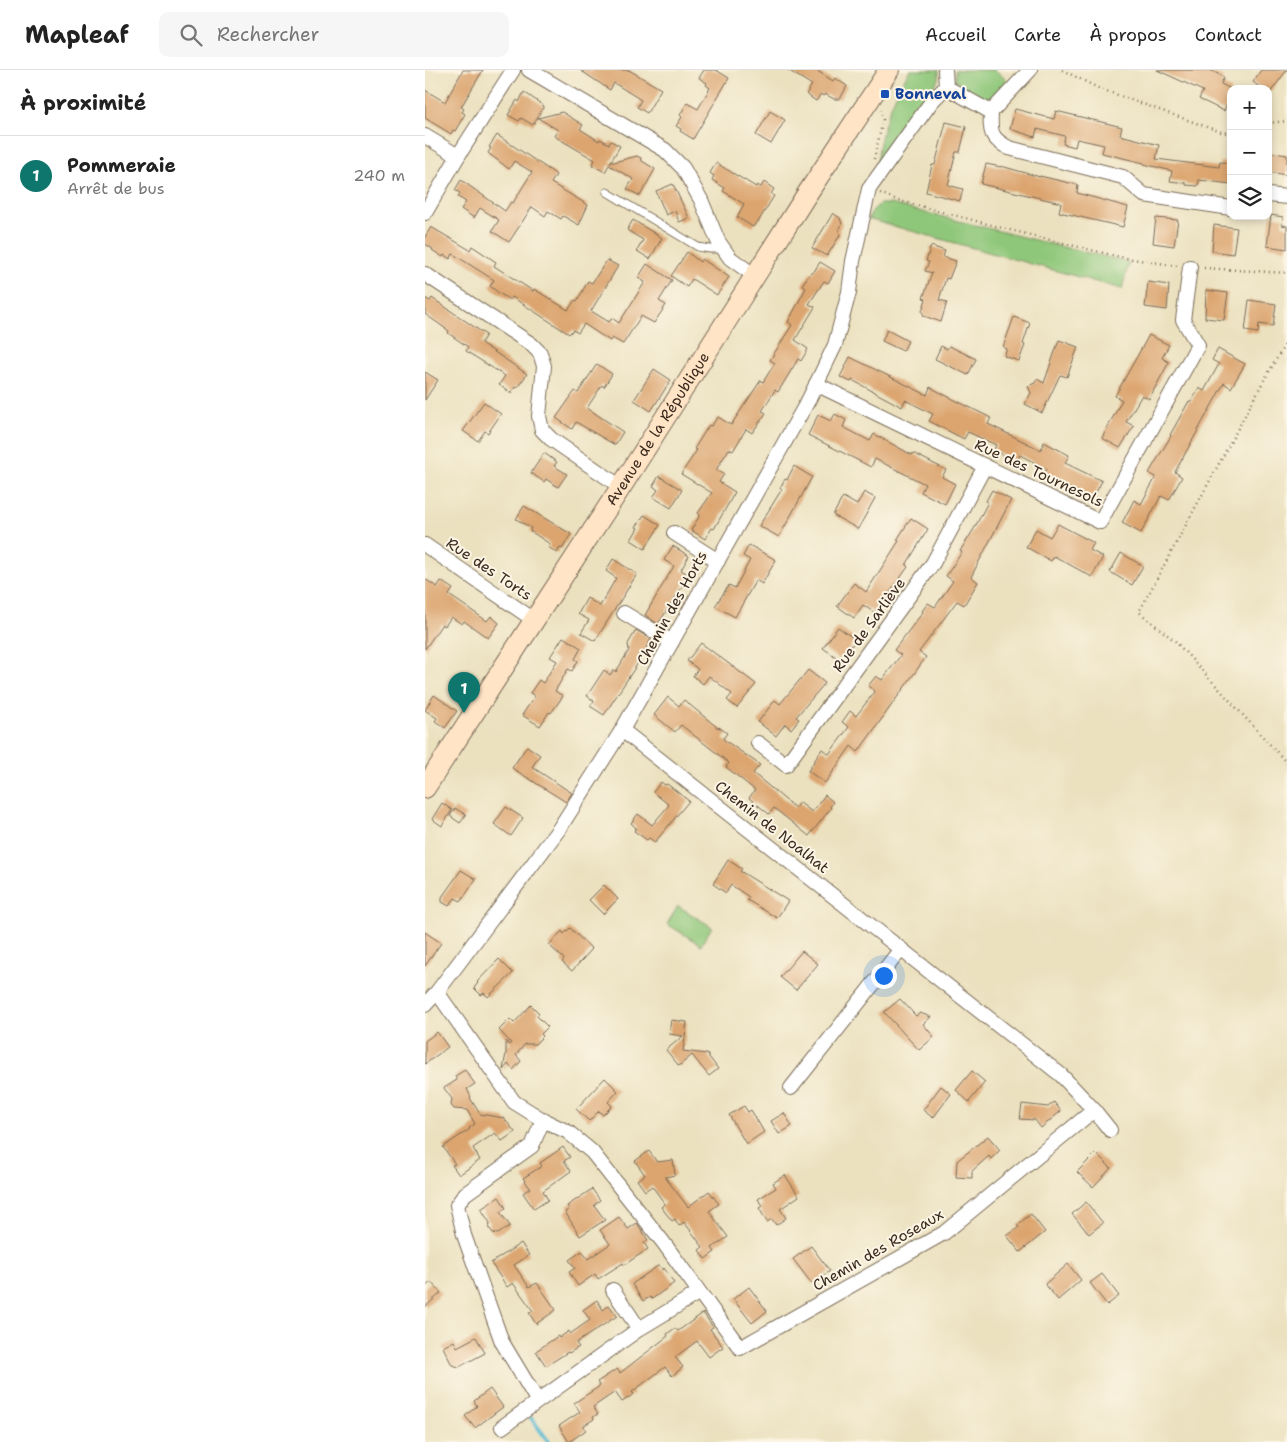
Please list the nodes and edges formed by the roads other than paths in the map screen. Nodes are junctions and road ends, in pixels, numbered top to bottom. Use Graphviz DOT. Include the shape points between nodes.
graph roads {
  1 [pos="513,70"];
  2 [pos="529,70"];
  3 [pos="889,70"];
  4 [pos="945,70"];
  5 [pos="1030,70"];
  6 [pos="946,87"];
  7 [pos="991,112"];
  8 [pos="425,136"];
  9 [pos="458,156"];
  10 [pos="607,192"];
  11 [pos="1272,195"];
  12 [pos="1287,197"];
  13 [pos="1227,207"];
  14 [pos="425,213"];
  15 [pos="724,249"];
  16 [pos="1190,267"];
  17 [pos="425,274"];
  18 [pos="755,276"];
  19 [pos="816,384"];
  20 [pos="985,466"];
  21 [pos="621,487"];
  22 [pos="674,533"];
  23 [pos="425,545"];
  24 [pos="718,561"];
  25 [pos="624,613"];
  26 [pos="534,620"];
  27 [pos="672,642"];
  28 [pos="622,730"];
  29 [pos="758,743"];
  30 [pos="425,788"];
  31 [pos="901,949"];
  32 [pos="437,992"];
  33 [pos="425,1004"];
  34 [pos="791,1088"];
  35 [pos="1094,1110"];
  36 [pos="543,1120"];
  37 [pos="1110,1130"];
  38 [pos="613,1290"];
  39 [pos="698,1293"];
  40 [pos="639,1329"];
  41 [pos="537,1400"];
  42 [pos="502,1427"];
  1 -- 9 [label="street"];
  2 -- 15 [label="street" via="665,150 683,168"];
  3 -- 18 [label="street, Avenue de la République"];
  4 -- 6 [label="street"];
  5 -- 7 [label="street"];
  6 -- 7 [label="street"];
  6 -- 19 [label="street, Chemin des Horts" via="932,100 869,189 835,345"];
  7 -- 13 [label="street" via="991,129 997,142 1009,148 1123,177 1144,195"];
  8 -- 9 [label="street"];
  9 -- 14 [label="street"];
  10 -- 15 [label="lane" via="698,247"];
  11 -- 12 [label="street"];
  15 -- 18 [label="street" via="730,258"];
  16 -- 20 [label="street, Rue des Tournesols" via="1183,320 1198,345 1100,522"];
  17 -- 21 [label="street" via="540,353 544,366 539,416 542,430"];
  18 -- 21 [label="street, Avenue de la République"];
  19 -- 20 [label="street, Rue des Tournesols"];
  19 -- 24 [label="street, Chemin des Horts"];
  20 -- 29 [label="street, Rue de Sarliève" via="933,563 787,765"];
  21 -- 26 [label="street, Avenue de la République"];
  22 -- 24 [label="street"];
  23 -- 26 [label="street, Rue des Torts"];
  24 -- 27 [label="street, Chemin des Horts"];
  25 -- 27 [label="street"];
  26 -- 30 [label="street, Avenue de la République"];
  27 -- 28 [label="street, Chemin des Horts"];
  28 -- 31 [label="street, Chemin de Noalhat"];
  28 -- 32 [label="street, Chemin des Horts" via="559,829"];
  31 -- 34 [label="street"];
  31 -- 35 [label="street, Chemin de Noalhat" via="1061,1075"];
  32 -- 33 [label="street, Chemin des Horts"];
  32 -- 36 [label="street" via="514,1102"];
  35 -- 37 [label="street, Chemin de Noalhat"];
  35 -- 39 [label="street, Chemin des Roseaux" via="944,1233 739,1348"];
  36 -- 39 [label="street" via="568,1132 592,1152 663,1242"];
  36 -- 41 [label="street" via="532,1146 465,1194 457,1204 464,1235 503,1342"];
  38 -- 40 [label="street"];
  39 -- 40 [label="street"];
  40 -- 41 [label="street"];
  41 -- 42 [label="street"];
}
